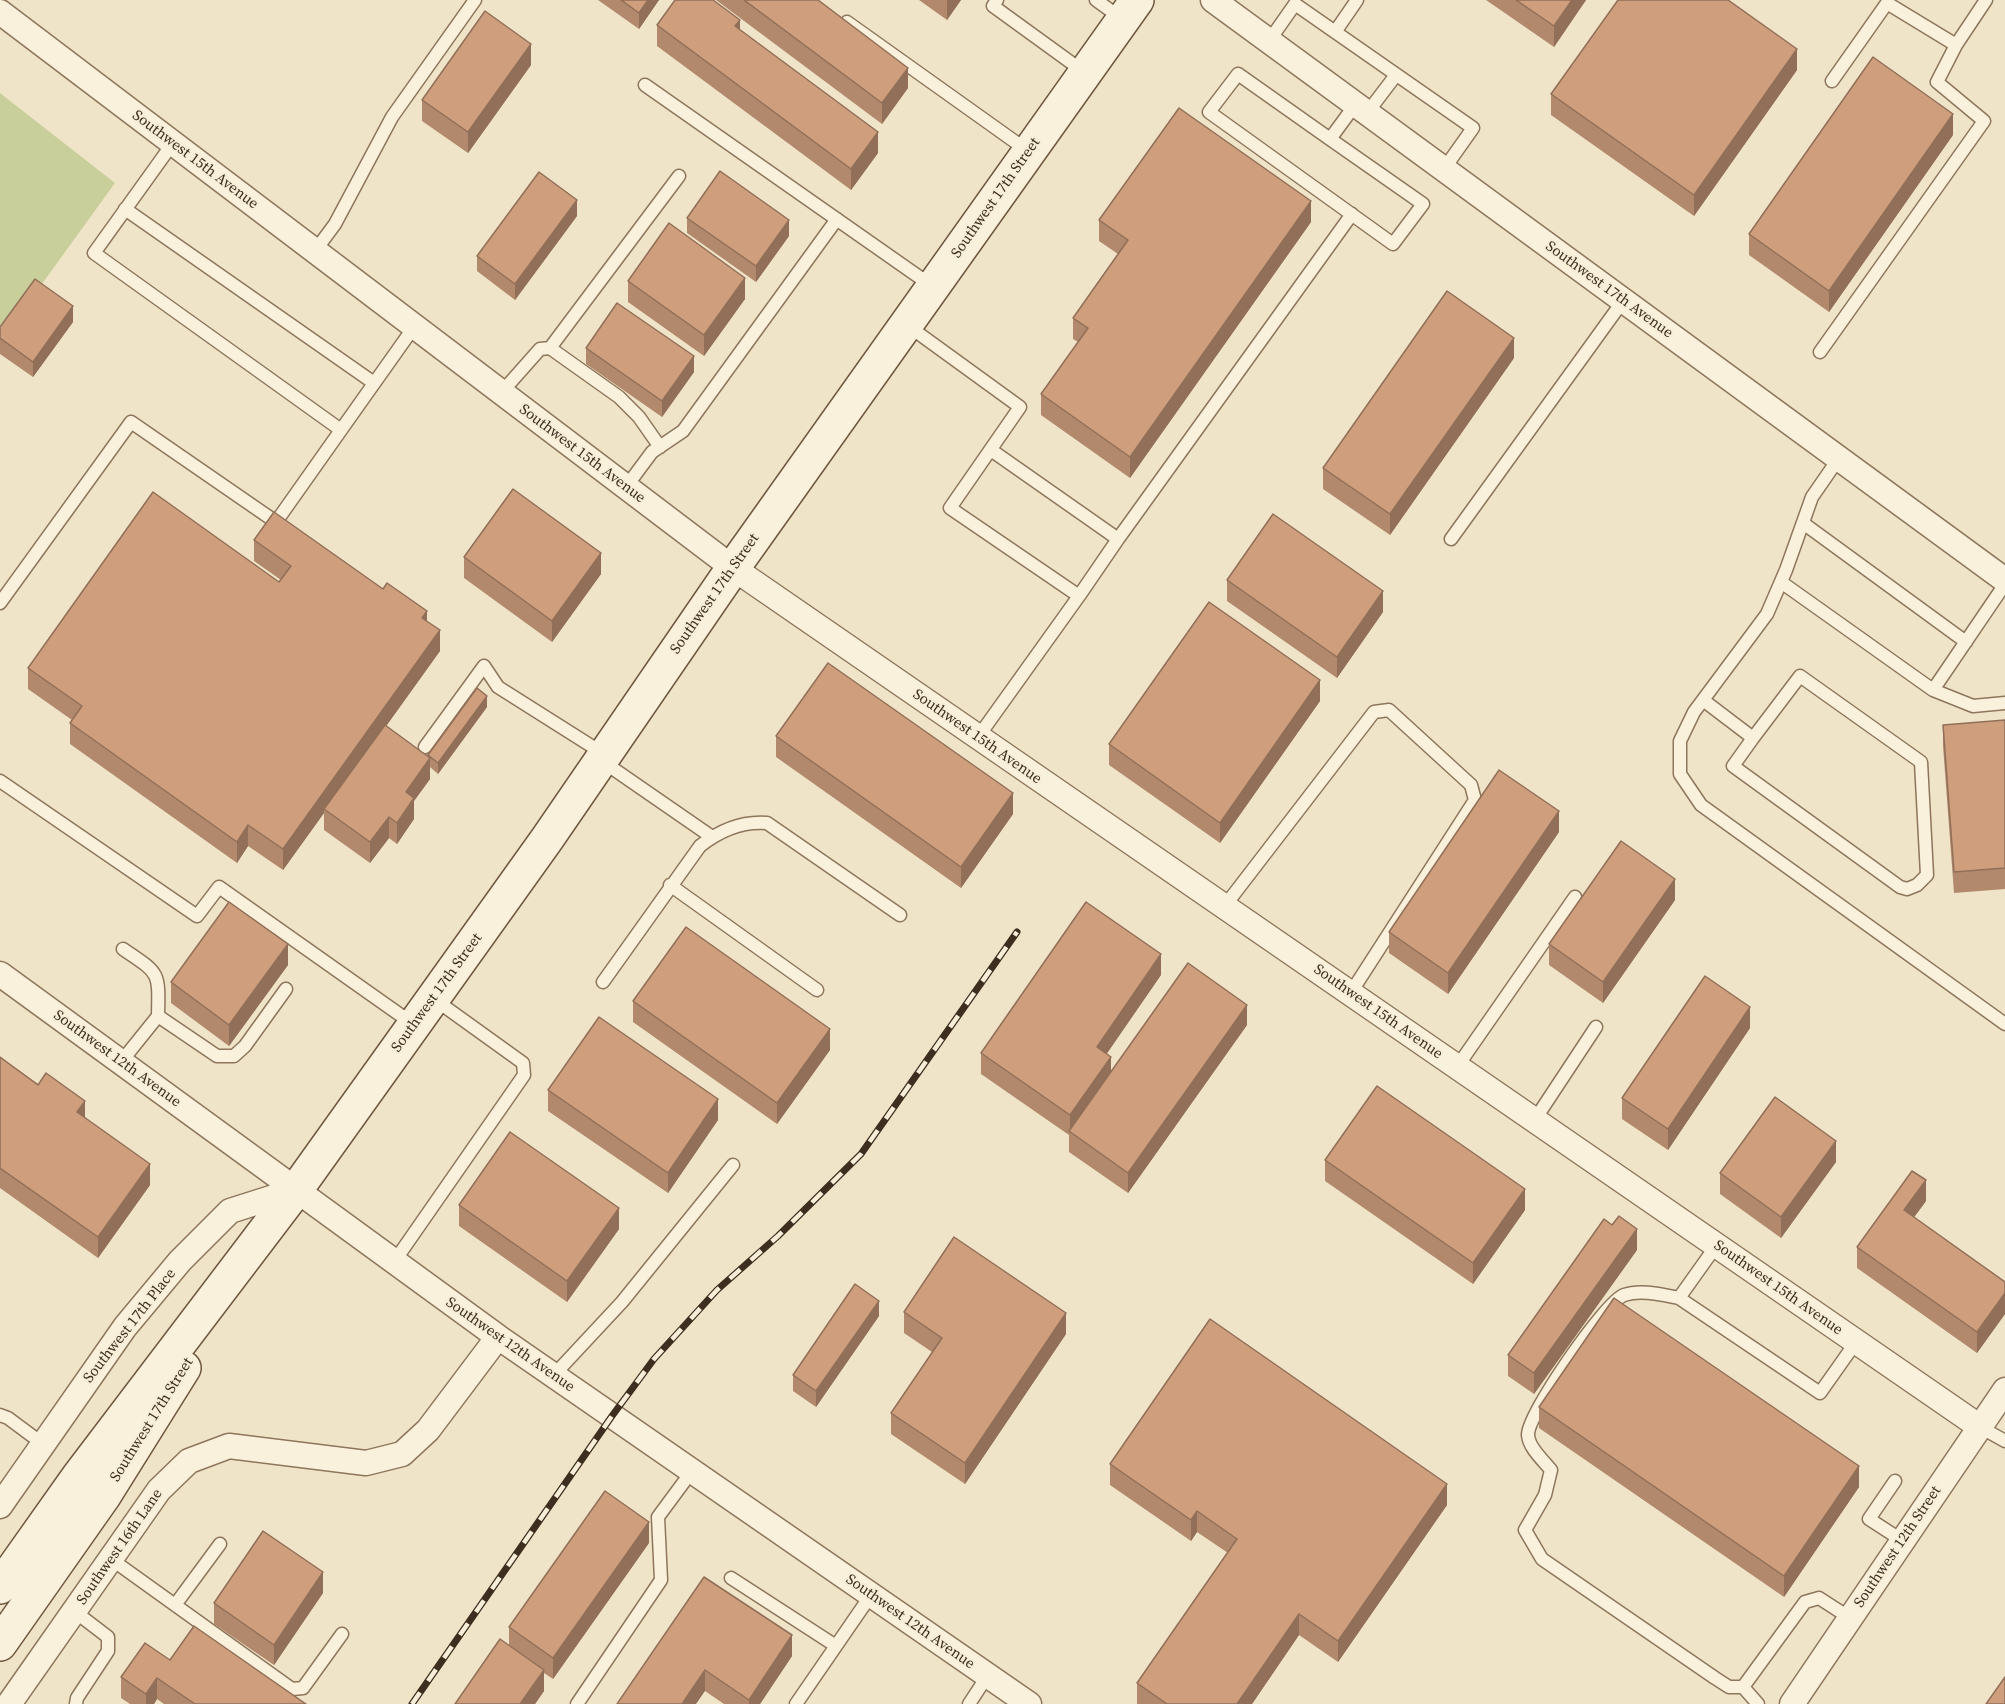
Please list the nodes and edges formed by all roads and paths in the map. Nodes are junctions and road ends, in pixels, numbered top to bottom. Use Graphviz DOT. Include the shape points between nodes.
graph roads {
  1 [pos="475,0"];
  2 [pos="997,0"];
  3 [pos="1096,0"];
  4 [pos="1214,0"];
  5 [pos="1357,0"];
  6 [pos="1986,0"];
  7 [pos="1130,10"];
  8 [pos="0,12"];
  9 [pos="835,14"];
  10 [pos="1335,32"];
  11 [pos="1269,41"];
  12 [pos="1956,45"];
  13 [pos="1085,73"];
  14 [pos="1396,75"];
  15 [pos="1832,81"];
  16 [pos="645,85"];
  17 [pos="1361,109"];
  18 [pos="1330,139"];
  19 [pos="173,143"];
  20 [pos="1029,152"];
  21 [pos="1443,170"];
  22 [pos="679,176"];
  23 [pos="125,209"];
  24 [pos="1352,214"];
  25 [pos="837,219"];
  26 [pos="315,251"];
  27 [pos="933,286"];
  28 [pos="1623,301"];
  29 [pos="906,324"];
  30 [pos="414,327"];
  31 [pos="550,348"];
  32 [pos="1820,352"];
  33 [pos="374,383"];
  34 [pos="501,393"];
  35 [pos="341,430"];
  36 [pos="660,447"];
  37 [pos="991,450"];
  38 [pos="1839,458"];
  39 [pos="626,487"];
  40 [pos="1803,523"];
  41 [pos="1118,539"];
  42 [pos="1451,539"];
  43 [pos="733,568"];
  44 [pos="2005,579"];
  45 [pos="1781,582"];
  46 [pos="2005,584"];
  47 [pos="1079,596"];
  48 [pos="0,603"];
  49 [pos="1966,642"];
  50 [pos="1933,690"];
  51 [pos="1703,700"];
  52 [pos="2005,703"];
  53 [pos="978,737"];
  54 [pos="1753,738"];
  55 [pos="425,747"];
  56 [pos="603,757"];
  57 [pos="0,781"];
  58 [pos="712,837"];
  59 [pos="670,885"];
  60 [pos="1575,897"];
  61 [pos="1224,907"];
  62 [pos="900,915"];
  63 [pos="123,949"];
  64 [pos="0,974"];
  65 [pos="603,982"];
  66 [pos="286,989"];
  67 [pos="817,990"];
  68 [pos="1350,993"];
  69 [pos="433,998"];
  70 [pos="158,1016"];
  71 [pos="2005,1024"];
  72 [pos="414,1025"];
  73 [pos="1596,1027"];
  74 [pos="121,1062"];
  75 [pos="1457,1067"];
  76 [pos="1534,1121"];
  77 [pos="733,1165"];
  78 [pos="296,1190"];
  79 [pos="1716,1246"];
  80 [pos="394,1262"];
  81 [pos="1679,1298"];
  82 [pos="498,1337"];
  83 [pos="1856,1342"];
  84 [pos="553,1376"];
  85 [pos="2005,1390"];
  86 [pos="0,1416"];
  87 [pos="1980,1427"];
  88 [pos="2005,1441"];
  89 [pos="44,1444"];
  90 [pos="692,1471"];
  91 [pos="1895,1481"];
  92 [pos="0,1506"];
  93 [pos="1903,1541"];
  94 [pos="220,1544"];
  95 [pos="111,1559"];
  96 [pos="731,1578"];
  97 [pos="0,1587"];
  98 [pos="871,1595"];
  99 [pos="175,1605"];
  100 [pos="74,1611"];
  101 [pos="1850,1618"];
  102 [pos="342,1634"];
  103 [pos="0,1644"];
  104 [pos="836,1646"];
  105 [pos="988,1675"];
  106 [pos="1743,1688"];
  107 [pos="9,1704"];
  108 [pos="76,1704"];
  109 [pos="577,1704"];
  110 [pos="796,1704"];
  111 [pos="969,1704"];
  112 [pos="1029,1704"];
  113 [pos="1758,1704"];
  114 [pos="1792,1704"];
  1 -- 26 [label="lane" via="392,117 335,224"];
  2 -- 13 [label="lane" via="993,6"];
  3 -- 7 [label="lane"];
  4 -- 11 [label="street, Southwest 17th Avenue"];
  5 -- 10 [label="lane"];
  6 -- 12 [label="lane"];
  7 -- 13 [label="main road, Southwest 17th Street"];
  8 -- 19 [label="street, Southwest 15th Avenue"];
  9 -- 20 [label="lane"];
  10 -- 11 [label="lane" via="1295,4"];
  10 -- 14 [label="lane"];
  11 -- 17 [label="street, Southwest 17th Avenue"];
  12 -- 15 [label="lane" via="1887,3"];
  12 -- 32 [label="lane" via="1936,82 1984,121"];
  13 -- 20 [label="main road, Southwest 17th Street"];
  14 -- 17 [label="lane"];
  14 -- 21 [label="lane" via="1473,128"];
  16 -- 25 [label="lane"];
  17 -- 18 [label="lane"];
  17 -- 21 [label="street, Southwest 17th Avenue"];
  18 -- 24 [label="lane" via="1423,204 1393,244"];
  18 -- 24 [label="lane" via="1238,74 1209,112"];
  19 -- 23 [label="lane"];
  19 -- 26 [label="street, Southwest 15th Avenue"];
  20 -- 27 [label="main road, Southwest 17th Street"];
  21 -- 28 [label="street, Southwest 17th Avenue"];
  22 -- 31 [label="lane"];
  23 -- 33 [label="lane"];
  23 -- 35 [label="lane" via="94,253"];
  24 -- 41 [label="lane"];
  25 -- 27 [label="lane"];
  25 -- 36 [label="lane" via="701,408 683,431"];
  26 -- 30 [label="street, Southwest 15th Avenue"];
  27 -- 29 [label="main road, Southwest 17th Street"];
  28 -- 38 [label="street, Southwest 17th Avenue"];
  28 -- 42 [label="lane"];
  29 -- 37 [label="lane" via="1020,407"];
  29 -- 43 [label="main road, Southwest 17th Street"];
  30 -- 33 [label="lane"];
  30 -- 34 [label="street, Southwest 15th Avenue"];
  31 -- 34 [label="lane" via="540,349"];
  31 -- 36 [label="lane" via="619,397"];
  33 -- 35 [label="lane"];
  34 -- 39 [label="street, Southwest 15th Avenue"];
  35 -- 48 [label="lane" via="276,522 131,422"];
  36 -- 39 [label="lane"];
  37 -- 41 [label="lane"];
  37 -- 47 [label="lane" via="950,508"];
  38 -- 40 [label="lane" via="1812,497"];
  38 -- 44 [label="street, Southwest 17th Avenue"];
  39 -- 43 [label="street, Southwest 15th Avenue"];
  40 -- 45 [label="lane"];
  40 -- 49 [label="lane"];
  41 -- 47 [label="lane"];
  43 -- 53 [label="street, Southwest 15th Avenue"];
  43 -- 56 [label="main road, Southwest 17th Street"];
  45 -- 50 [label="lane"];
  45 -- 51 [label="lane" via="1767,614"];
  46 -- 49 [label="lane"];
  47 -- 53 [label="lane"];
  49 -- 50 [label="lane"];
  50 -- 52 [label="lane" via="1973,706"];
  51 -- 54 [label="lane"];
  51 -- 71 [label="lane" via="1680,741 1680,774 1701,805"];
  53 -- 61 [label="street, Southwest 15th Avenue"];
  54 -- 54 [label="lane" via="1732,766 1900,887 1907,890 1927,875 1921,762 1800,676"];
  55 -- 56 [label="lane" via="484,666 498,687"];
  56 -- 58 [label="lane"];
  56 -- 69 [label="main road, Southwest 17th Street"];
  57 -- 72 [label="lane" via="197,916 219,887"];
  58 -- 59 [label="lane" via="700,846"];
  58 -- 62 [label="lane" via="749,822 767,823"];
  59 -- 65 [label="lane"];
  59 -- 67 [label="lane"];
  60 -- 75 [label="lane"];
  61 -- 68 [label="street, Southwest 15th Avenue"];
  61 -- 68 [label="lane" via="1374,712 1389,710 1471,785 1475,800"];
  63 -- 70 [label="lane" via="152,969 159,980"];
  64 -- 74 [label="street, Southwest 12th Avenue"];
  66 -- 70 [label="lane" via="234,1056 217,1056"];
  68 -- 75 [label="street, Southwest 15th Avenue"];
  69 -- 72 [label="main road, Southwest 17th Street"];
  69 -- 80 [label="lane" via="523,1063 524,1075"];
  70 -- 74 [label="lane"];
  72 -- 78 [label="main road, Southwest 17th Street"];
  73 -- 76 [label="lane"];
  74 -- 78 [label="street, Southwest 12th Avenue"];
  75 -- 76 [label="street, Southwest 15th Avenue"];
  76 -- 79 [label="street, Southwest 15th Avenue"];
  77 -- 84 [label="lane" via="622,1302"];
  78 -- 80 [label="street, Southwest 12th Avenue"];
  78 -- 89 [label="street, Southwest 17th Place" via="230,1211 180,1261 125,1328"];
  78 -- 97 [label="main road, Southwest 17th Street" via="78,1477"];
  78 -- 103 [label="main road, Southwest 17th Street" via="104,1496"];
  79 -- 81 [label="lane"];
  79 -- 83 [label="street, Southwest 15th Avenue"];
  80 -- 82 [label="street, Southwest 12th Avenue"];
  81 -- 83 [label="lane" via="1820,1393"];
  81 -- 106 [label="lane" via="1654,1293 1624,1295 1601,1314 1572,1357 1534,1416 1528,1435 1532,1447 1551,1470 1545,1495 1526,1530 1542,1559 1714,1678 1729,1687"];
  82 -- 84 [label="street, Southwest 12th Avenue"];
  82 -- 95 [label="street, Southwest 16th Lane" via="428,1430 402,1454 366,1462 229,1446 189,1461 174,1475"];
  83 -- 87 [label="street, Southwest 15th Avenue"];
  84 -- 90 [label="street, Southwest 12th Avenue"];
  85 -- 87 [label="street, Southwest 12th Street"];
  86 -- 89 [label="lane"];
  87 -- 88 [label="lane"];
  87 -- 93 [label="street, Southwest 12th Street"];
  89 -- 92 [label="street, Southwest 17th Place"];
  90 -- 98 [label="street, Southwest 12th Avenue"];
  90 -- 109 [label="lane" via="658,1517 661,1580"];
  91 -- 93 [label="lane" via="1869,1519"];
  93 -- 101 [label="street, Southwest 12th Street"];
  94 -- 99 [label="lane"];
  95 -- 99 [label="lane"];
  95 -- 100 [label="street, Southwest 16th Lane"];
  96 -- 104 [label="lane"];
  98 -- 104 [label="lane"];
  98 -- 105 [label="street, Southwest 12th Avenue"];
  99 -- 102 [label="lane" via="292,1689 303,1688"];
  100 -- 107 [label="street, Southwest 16th Lane"];
  100 -- 108 [label="lane" via="108,1637 108,1651 76,1698"];
  101 -- 106 [label="lane" via="1819,1598 1805,1602"];
  101 -- 114 [label="street, Southwest 12th Street"];
  104 -- 110 [label="lane"];
  105 -- 111 [label="lane"];
  105 -- 112 [label="street, Southwest 12th Avenue"];
  106 -- 113 [label="lane"];
}
